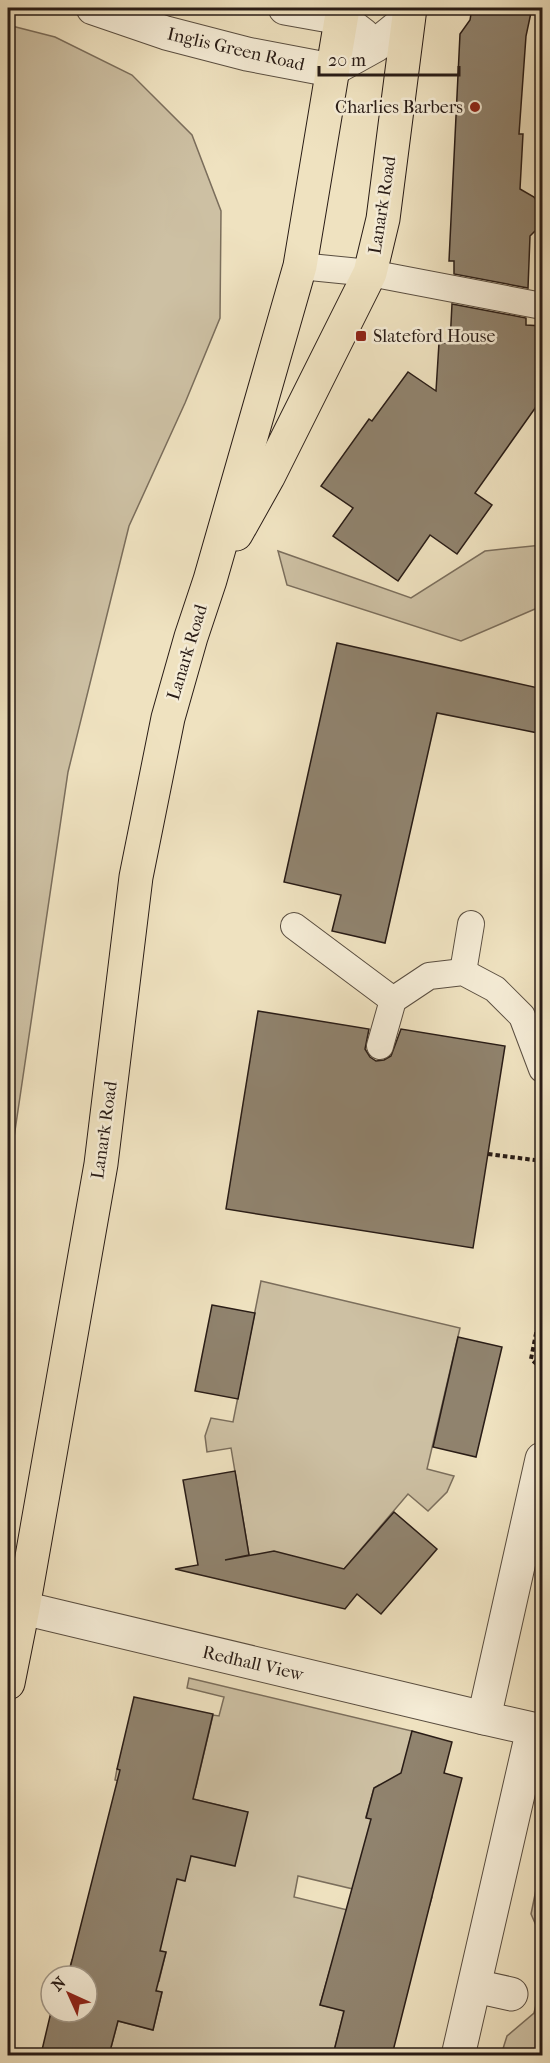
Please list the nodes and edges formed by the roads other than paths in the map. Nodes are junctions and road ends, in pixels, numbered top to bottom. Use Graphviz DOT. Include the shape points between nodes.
graph roads {
  1 [pos="93,8"];
  2 [pos="285,8"];
  3 [pos="342,13"];
  4 [pos="409,13"];
  5 [pos="376,45"];
  6 [pos="331,70"];
  7 [pos="399,93"];
  8 [pos="300,266"];
  9 [pos="370,273"];
  10 [pos="543,306"];
  11 [pos="210,580"];
  12 [pos="471,924"];
  13 [pos="294,926"];
  14 [pos="463,972"];
  15 [pos="393,1000"];
  16 [pos="380,1046"];
  17 [pos="543,1069"];
  18 [pos="543,1459"];
  19 [pos="23,1608"];
  20 [pos="8,1683"];
  21 [pos="484,1718"];
  22 [pos="475,1986"];
  23 [pos="511,1994"];
  24 [pos="458,2055"];
  1 -- 6 [label="street, Inglis Green Road" via="176,36"];
  2 -- 3 [label="street"];
  3 -- 5 [label="street"];
  3 -- 6 [label="main road, Lanark Road"];
  4 -- 5 [label="street"];
  4 -- 7 [label="main road, Lanark Road"];
  5 -- 6 [label="street"];
  5 -- 7 [label="street"];
  6 -- 8 [label="main road, Lanark Road"];
  7 -- 9 [label="main road, Lanark Road" via="383,219"];
  8 -- 9 [label="lane"];
  8 -- 11 [label="main road, Lanark Road"];
  9 -- 10 [label="lane"];
  9 -- 11 [label="main road, Lanark Road" via="268,477"];
  11 -- 19 [label="main road, Lanark Road" via="168,718 136,878 101,1164"];
  12 -- 14 [label="lane"];
  13 -- 15 [label="lane"];
  14 -- 15 [label="lane" via="429,976"];
  14 -- 17 [label="lane" via="495,989 522,1016"];
  15 -- 16 [label="lane"];
  18 -- 21 [label="street"];
  19 -- 20 [label="main road, Lanark Road"];
  19 -- 21 [label="street, Redhall View"];
  21 -- 22 [label="street, Redhall View" via="533,1729"];
  22 -- 23 [label="street"];
  22 -- 24 [label="street, Redhall View"];
}
